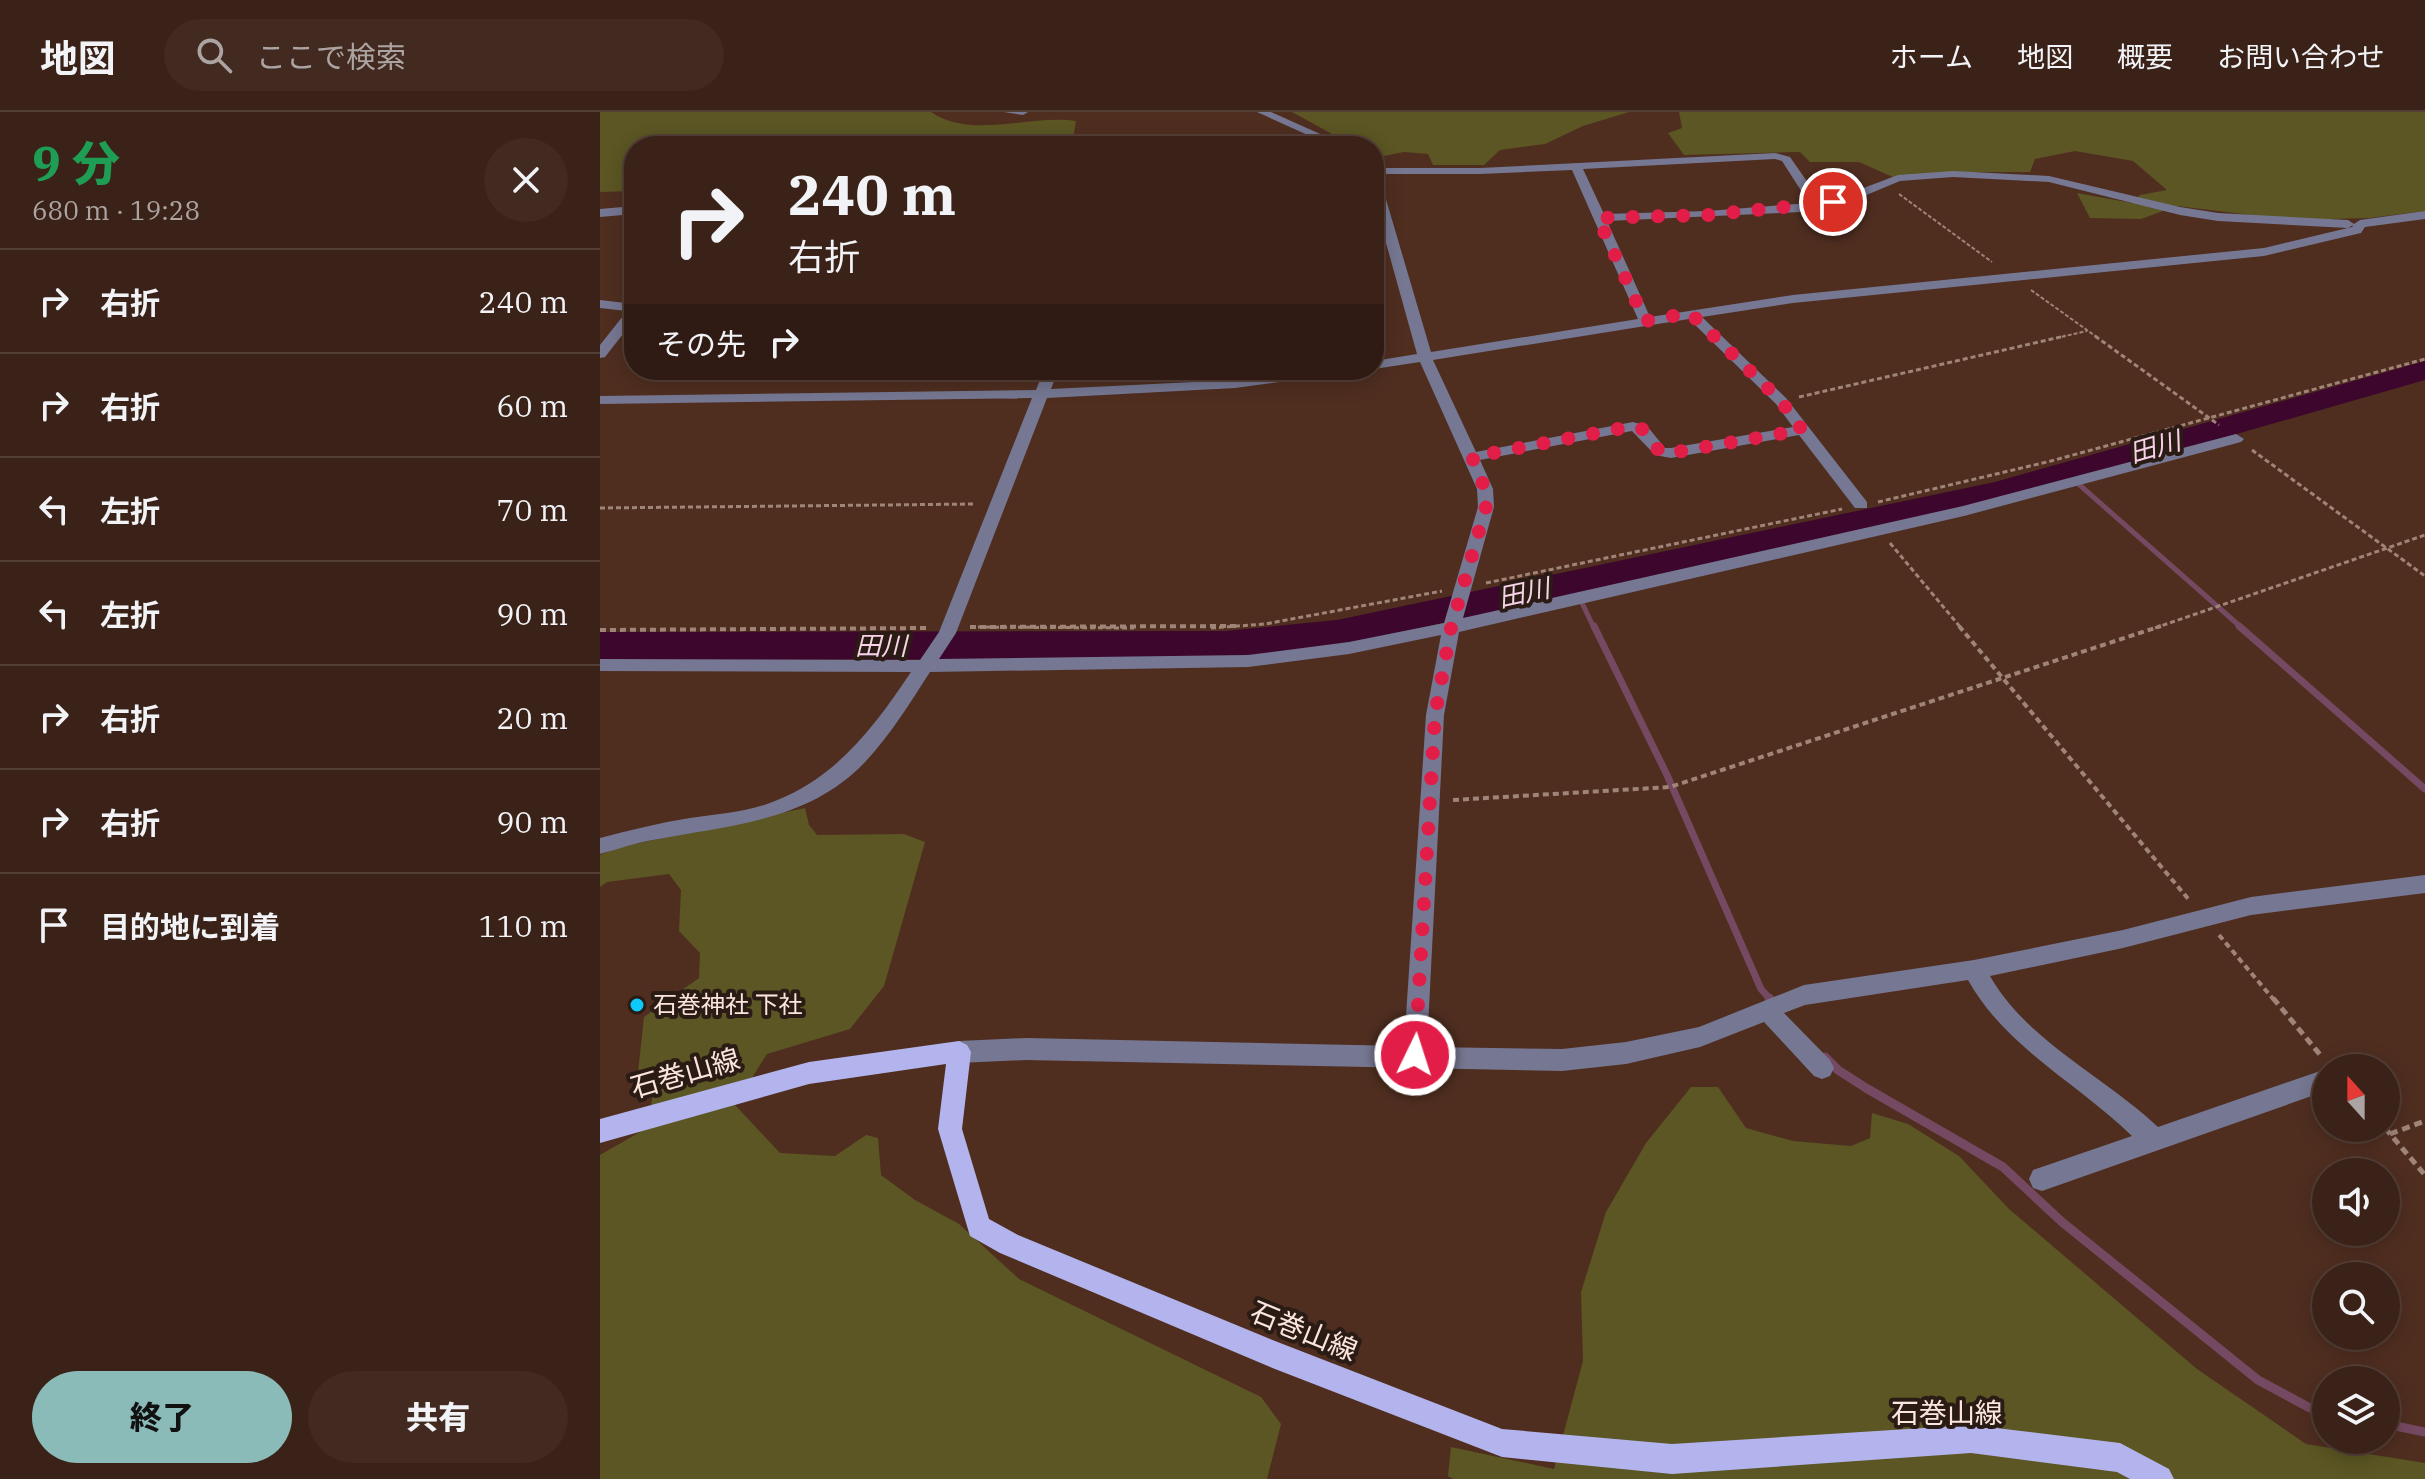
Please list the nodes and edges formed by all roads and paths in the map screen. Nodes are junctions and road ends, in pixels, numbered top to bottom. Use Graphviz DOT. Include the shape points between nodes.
graph roads {
  1 [pos="1009,112"];
  2 [pos="1023,112"];
  3 [pos="1262,112"];
  4 [pos="1318,136"];
  5 [pos="1576,166"];
  6 [pos="1384,171"];
  7 [pos="1884,183"];
  8 [pos="1817,205"];
  9 [pos="624,211"];
  10 [pos="600,213"];
  11 [pos="1384,215"];
  12 [pos="2425,215"];
  13 [pos="1598,218"];
  14 [pos="2360,224"];
  15 [pos="2014,278"];
  16 [pos="600,304"];
  17 [pos="624,308"];
  18 [pos="1690,313"];
  19 [pos="1645,321"];
  20 [pos="624,322"];
  21 [pos="2087,331"];
  22 [pos="600,354"];
  23 [pos="1425,357"];
  24 [pos="2425,359"];
  25 [pos="1384,363"];
  26 [pos="1047,380"];
  27 [pos="1213,380"];
  28 [pos="1041,394"];
  29 [pos="600,400"];
  30 [pos="1781,401"];
  31 [pos="2210,418"];
  32 [pos="1802,430"];
  33 [pos="2236,439"];
  34 [pos="1472,457"];
  35 [pos="999,504"];
  36 [pos="1861,505"];
  37 [pos="600,508"];
  38 [pos="1878,531"];
  39 [pos="2425,535"];
  40 [pos="2386,548"];
  41 [pos="2425,576"];
  42 [pos="1462,591"];
  43 [pos="1452,623"];
  44 [pos="600,630"];
  45 [pos="948,630"];
  46 [pos="930,662"];
  47 [pos="600,665"];
  48 [pos="2003,680"];
  49 [pos="1430,801"];
  50 [pos="600,846"];
  51 [pos="2425,884"];
  52 [pos="2203,916"];
  53 [pos="1974,970"];
  54 [pos="1767,1008"];
  55 [pos="959,1052"];
  56 [pos="2319,1054"];
  57 [pos="1415,1055"];
  58 [pos="1822,1068"];
  59 [pos="2312,1085"];
  60 [pos="2425,1121"];
  61 [pos="2400,1130"];
  62 [pos="600,1131"];
  63 [pos="2154,1140"];
  64 [pos="2397,1142"];
  65 [pos="2425,1175"];
  66 [pos="2042,1179"];
  67 [pos="2159,1479"];
  1 -- 2 [label="street"];
  3 -- 4 [label="street"];
  5 -- 6 [label="street"];
  5 -- 8 [label="street" via="1775,156 1786,159"];
  5 -- 13 [label="street"];
  7 -- 8 [label="street"];
  7 -- 14 [label="street" via="1921,175 2024,175 2218,217"];
  7 -- 15 [label="path"];
  8 -- 13 [label="street"];
  9 -- 10 [label="street"];
  11 -- 23 [label="street"];
  12 -- 14 [label="street"];
  13 -- 19 [label="street"];
  14 -- 15 [label="street" via="2357,230 2275,250"];
  15 -- 18 [label="street"];
  15 -- 21 [label="path"];
  16 -- 17 [label="street"];
  18 -- 19 [label="street"];
  18 -- 30 [label="street"];
  19 -- 23 [label="street"];
  20 -- 22 [label="street"];
  21 -- 30 [label="path"];
  21 -- 31 [label="path"];
  23 -- 25 [label="street"];
  23 -- 34 [label="street"];
  24 -- 31 [label="path"];
  26 -- 28 [label="street"];
  27 -- 28 [label="street"];
  28 -- 29 [label="street"];
  28 -- 35 [label="street"];
  30 -- 32 [label="street"];
  31 -- 36 [label="path"];
  32 -- 34 [label="street" via="1671,453 1660,452 1642,429 1633,426"];
  32 -- 36 [label="street"];
  33 -- 38 [label="street"];
  33 -- 40 [label="path"];
  34 -- 42 [label="street" via="1486,507"];
  35 -- 37 [label="path"];
  35 -- 45 [label="street"];
  36 -- 42 [label="path"];
  38 -- 43 [label="street"];
  38 -- 48 [label="path"];
  39 -- 40 [label="path"];
  40 -- 41 [label="path"];
  40 -- 48 [label="path"];
  42 -- 43 [label="street"];
  42 -- 45 [label="path" via="1265,624"];
  43 -- 46 [label="street" via="1305,655 1248,661"];
  43 -- 49 [label="street" via="1435,715"];
  44 -- 45 [label="path"];
  45 -- 46 [label="street"];
  46 -- 47 [label="street"];
  46 -- 50 [label="street" via="857,758 823,785 780,808"];
  48 -- 49 [label="path" via="1670,787"];
  48 -- 52 [label="path"];
  49 -- 57 [label="street"];
  51 -- 52 [label="street"];
  52 -- 53 [label="street" via="2123,939"];
  52 -- 56 [label="path"];
  53 -- 54 [label="street" via="1804,995"];
  53 -- 63 [label="street" via="2022,1030"];
  54 -- 57 [label="street" via="1700,1037 1626,1053 1562,1060"];
  54 -- 58 [label="street"];
  55 -- 57 [label="street"];
  55 -- 62 [label="main road, 石巻山線" via="809,1073"];
  55 -- 67 [label="main road, 石巻山線" via="950,1129 979,1227 1205,1326 1502,1443 1672,1459 1971,1439 2120,1458"];
  59 -- 63 [label="street"];
  60 -- 61 [label="path"];
  63 -- 66 [label="street"];
  64 -- 65 [label="path"];
}
